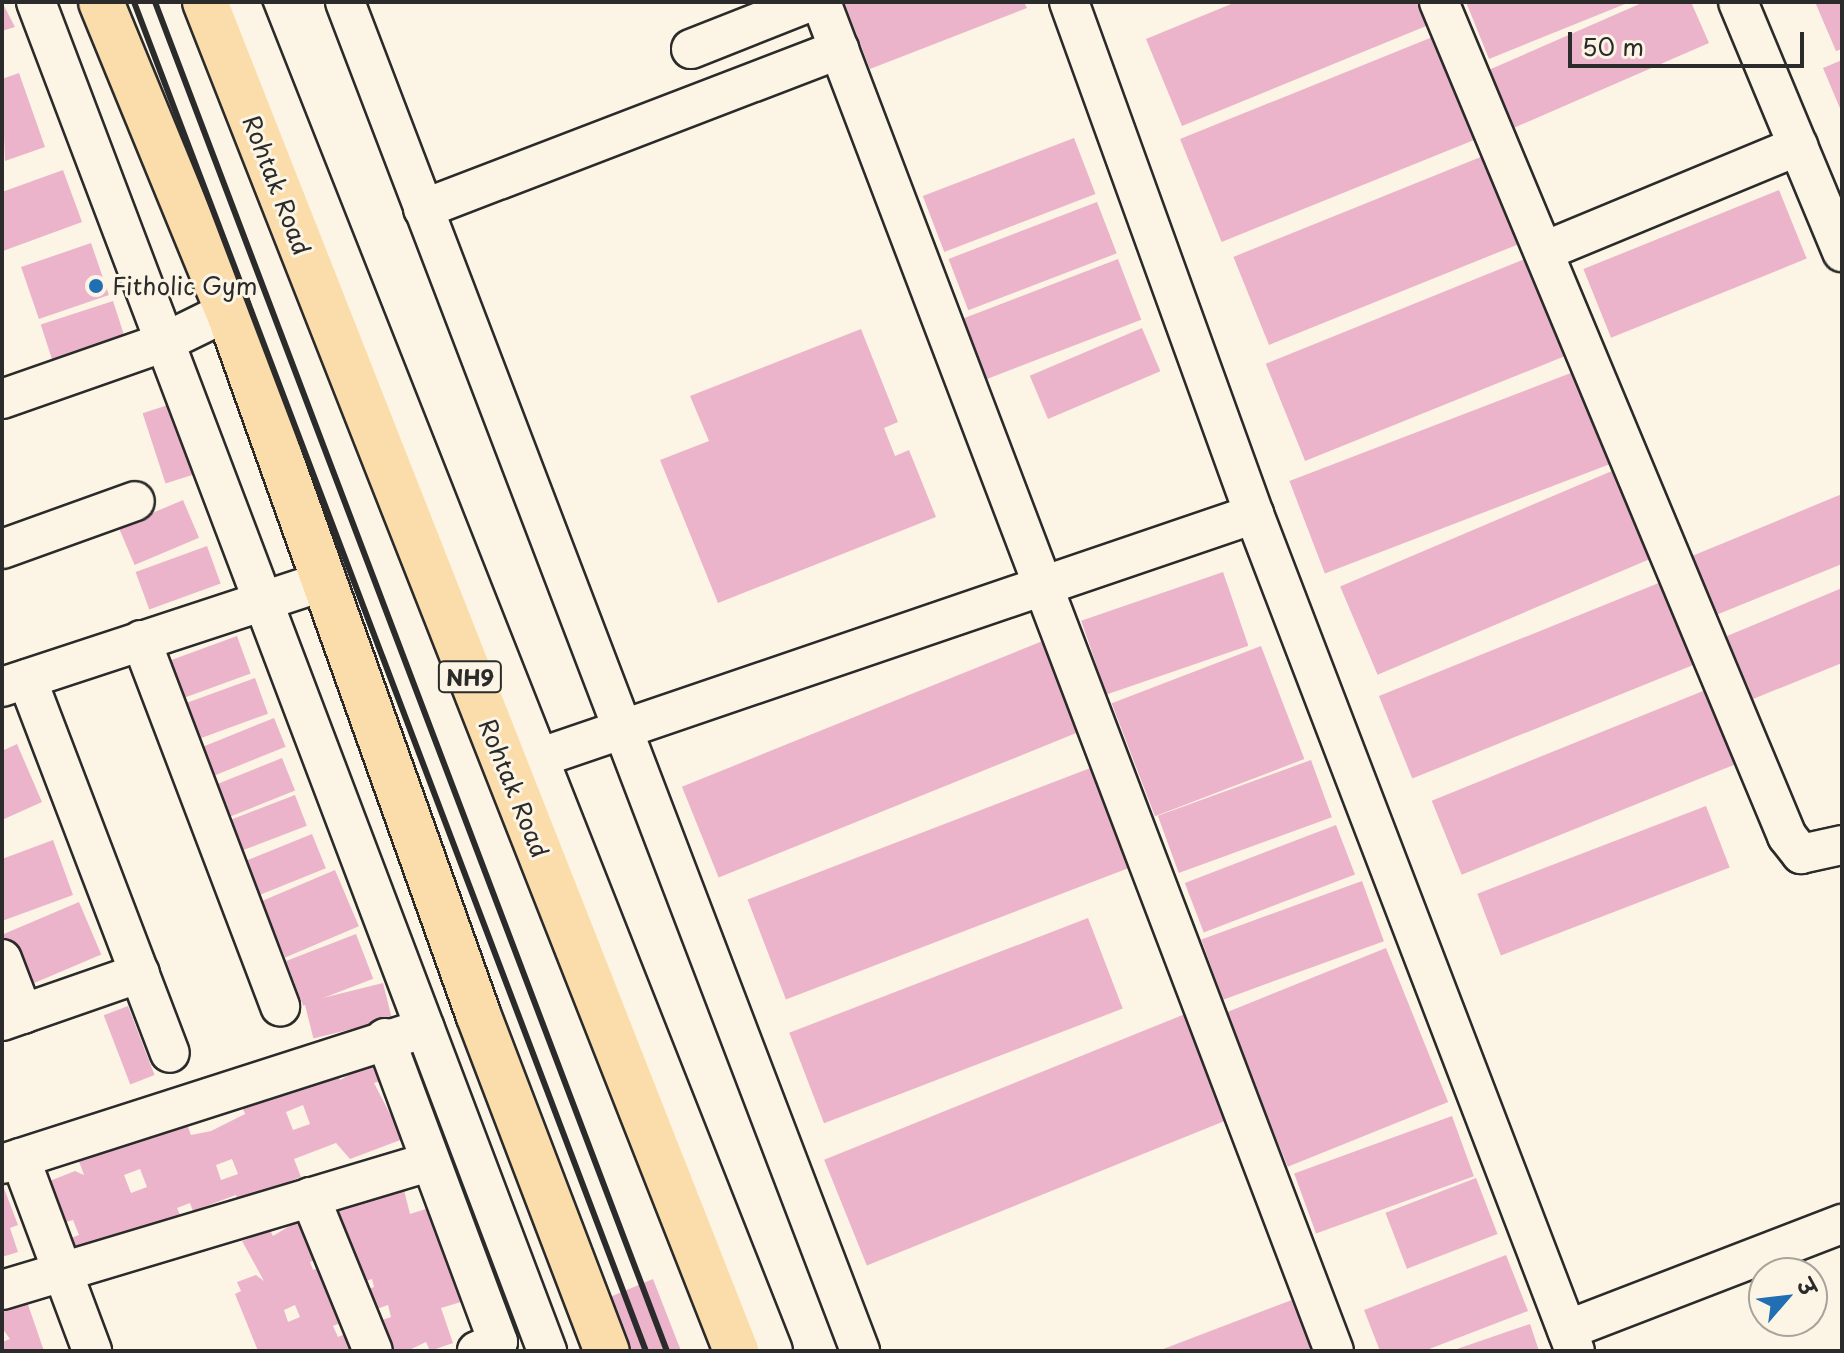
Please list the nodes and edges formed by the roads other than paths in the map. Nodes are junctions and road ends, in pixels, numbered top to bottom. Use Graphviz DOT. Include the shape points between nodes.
graph roads {
  1 [pos="36,2"];
  2 [pos="101,2"];
  3 [pos="205,2"];
  4 [pos="240,2"];
  5 [pos="345,2"];
  6 [pos="810,2"];
  7 [pos="821,2"];
  8 [pos="1069,2"];
  9 [pos="1439,2"];
  10 [pos="1738,2"];
  11 [pos="691,49"];
  12 [pos="839,49"];
  13 [pos="1798,146"];
  14 [pos="423,209"];
  15 [pos="1547,250"];
  16 [pos="1842,252"];
  17 [pos="228,311"];
  18 [pos="165,342"];
  19 [pos="2,399"];
  20 [pos="135,501"];
  21 [pos="1254,514"];
  22 [pos="2,549"];
  23 [pos="325,581"];
  24 [pos="1046,583"];
  25 [pos="261,599"];
  26 [pos="141,640"];
  27 [pos="15,683"];
  28 [pos="618,730"];
  29 [pos="522,763"];
  30 [pos="1842,845"];
  31 [pos="2,959"];
  32 [pos="140,973"];
  33 [pos="280,1006"];
  34 [pos="12,1018"];
  35 [pos="425,1028"];
  36 [pos="385,1038"];
  37 [pos="170,1053"];
  38 [pos="11,1161"];
  39 [pos="428,1162"];
  40 [pos="310,1197"];
  41 [pos="1842,1224"];
  42 [pos="62,1271"];
  43 [pos="2,1290"];
  44 [pos="1571,1340"];
  45 [pos="492,1348"];
  46 [pos="92,1351"];
  47 [pos="373,1351"];
  48 [pos="547,1351"];
  49 [pos="607,1351"];
  50 [pos="736,1351"];
  51 [pos="773,1351"];
  52 [pos="860,1351"];
  53 [pos="1334,1351"];
  1 -- 18 [label="street"];
  2 -- 17 [label="highway"];
  3 -- 29 [label="highway, Rohtak Road / NH9"];
  4 -- 29 [label="street" via="349,266"];
  5 -- 14 [label="street"];
  6 -- 11 [label="street"];
  7 -- 12 [label="street"];
  8 -- 21 [label="street"];
  9 -- 15 [label="street"];
  10 -- 13 [label="street"];
  12 -- 14 [label="street"];
  12 -- 24 [label="street"];
  13 -- 15 [label="street"];
  13 -- 16 [label="street"];
  14 -- 28 [label="street"];
  15 -- 30 [label="street" via="1787,836 1801,854"];
  17 -- 18 [label="street"];
  17 -- 23 [label="highway"];
  18 -- 19 [label="street"];
  18 -- 25 [label="street"];
  20 -- 22 [label="street"];
  21 -- 24 [label="street"];
  21 -- 44 [label="street"];
  23 -- 25 [label="street"];
  23 -- 49 [label="highway" via="478,1014"];
  24 -- 28 [label="street"];
  24 -- 53 [label="street"];
  25 -- 26 [label="street"];
  25 -- 35 [label="street"];
  26 -- 27 [label="street"];
  26 -- 33 [label="street"];
  27 -- 32 [label="street"];
  28 -- 29 [label="street"];
  28 -- 52 [label="street"];
  29 -- 50 [label="highway, Rohtak Road / NH9"];
  29 -- 51 [label="street"];
  31 -- 34 [label="street"];
  32 -- 34 [label="street"];
  32 -- 37 [label="street"];
  35 -- 36 [label="street"];
  35 -- 48 [label="street"];
  36 -- 38 [label="street"];
  36 -- 39 [label="street"];
  38 -- 42 [label="street"];
  39 -- 40 [label="street"];
  39 -- 45 [label="street"];
  40 -- 42 [label="street"];
  40 -- 47 [label="street"];
  41 -- 44 [label="street"];
  42 -- 43 [label="street"];
  42 -- 46 [label="street"];
}
